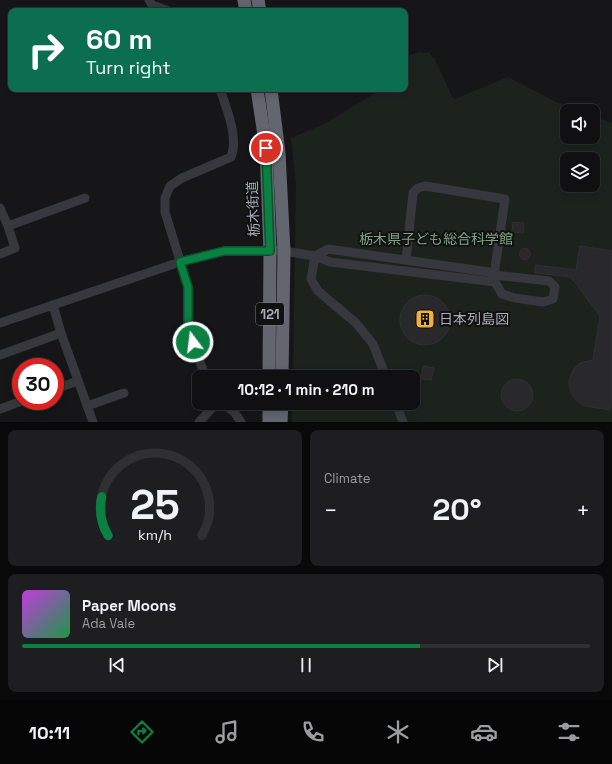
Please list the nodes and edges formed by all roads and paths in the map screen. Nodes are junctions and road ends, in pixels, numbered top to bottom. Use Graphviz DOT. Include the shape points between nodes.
graph roads {
  1 [pos="149,0"];
  2 [pos="160,8"];
  3 [pos="221,92"];
  4 [pos="257,92"];
  5 [pos="271,92"];
  6 [pos="85,198"];
  7 [pos="0,208"];
  8 [pos="8,226"];
  9 [pos="270,251"];
  10 [pos="284,251"];
  11 [pos="0,254"];
  12 [pos="315,256"];
  13 [pos="406,260"];
  14 [pos="180,262"];
  15 [pos="494,275"];
  16 [pos="53,305"];
  17 [pos="1,320"];
  18 [pos="61,334"];
  19 [pos="0,355"];
  20 [pos="203,370"];
  21 [pos="269,370"];
  22 [pos="282,370"];
  23 [pos="383,370"];
  24 [pos="78,381"];
  25 [pos="64,386"];
  26 [pos="124,393"];
  27 [pos="12,405"];
  28 [pos="87,406"];
  29 [pos="0,409"];
  30 [pos="210,410"];
  31 [pos="231,410"];
  32 [pos="269,410"];
  33 [pos="282,410"];
  34 [pos="399,410"];
  35 [pos="93,422"];
  36 [pos="199,422"];
  37 [pos="241,422"];
  38 [pos="269,422"];
  39 [pos="281,422"];
  40 [pos="403,422"];
  1 -- 2 [label="street" via="152,5"];
  3 -- 14 [label="street" via="232,127 231,157 182,178 170,186 165,198 165,212"];
  4 -- 9 [label="highway, 栃木街道 / 121" via="266,148"];
  5 -- 10 [label="highway, 栃木街道 / 121" via="279,153"];
  6 -- 8 [label="street"];
  7 -- 8 [label="street"];
  8 -- 11 [label="street" via="15,248"];
  9 -- 10 [label="street"];
  9 -- 14 [label="street" via="224,251"];
  9 -- 21 [label="highway, 栃木街道 / 121"];
  10 -- 12 [label="street"];
  10 -- 22 [label="highway, 栃木街道 / 121"];
  12 -- 13 [label="street" via="328,249"];
  12 -- 15 [label="street" via="330,262 495,282 502,294 515,298 543,302 553,299 555,287 549,281"];
  12 -- 23 [label="street" via="311,279 318,291 356,323 373,344"];
  13 -- 15 [label="street" via="490,272"];
  13 -- 15 [label="street" via="413,193 418,188 425,186 505,199"];
  14 -- 16 [label="street"];
  14 -- 20 [label="street" via="188,287 188,321"];
  16 -- 17 [label="street"];
  16 -- 18 [label="street"];
  18 -- 19 [label="street"];
  18 -- 24 [label="street"];
  24 -- 25 [label="street"];
  24 -- 28 [label="street"];
  26 -- 28 [label="street"];
  27 -- 29 [label="street"];
  28 -- 35 [label="street"];
  30 -- 36 [label="street"];
  31 -- 37 [label="street"];
  32 -- 38 [label="highway"];
  33 -- 39 [label="highway"];
  34 -- 40 [label="street"];
}
